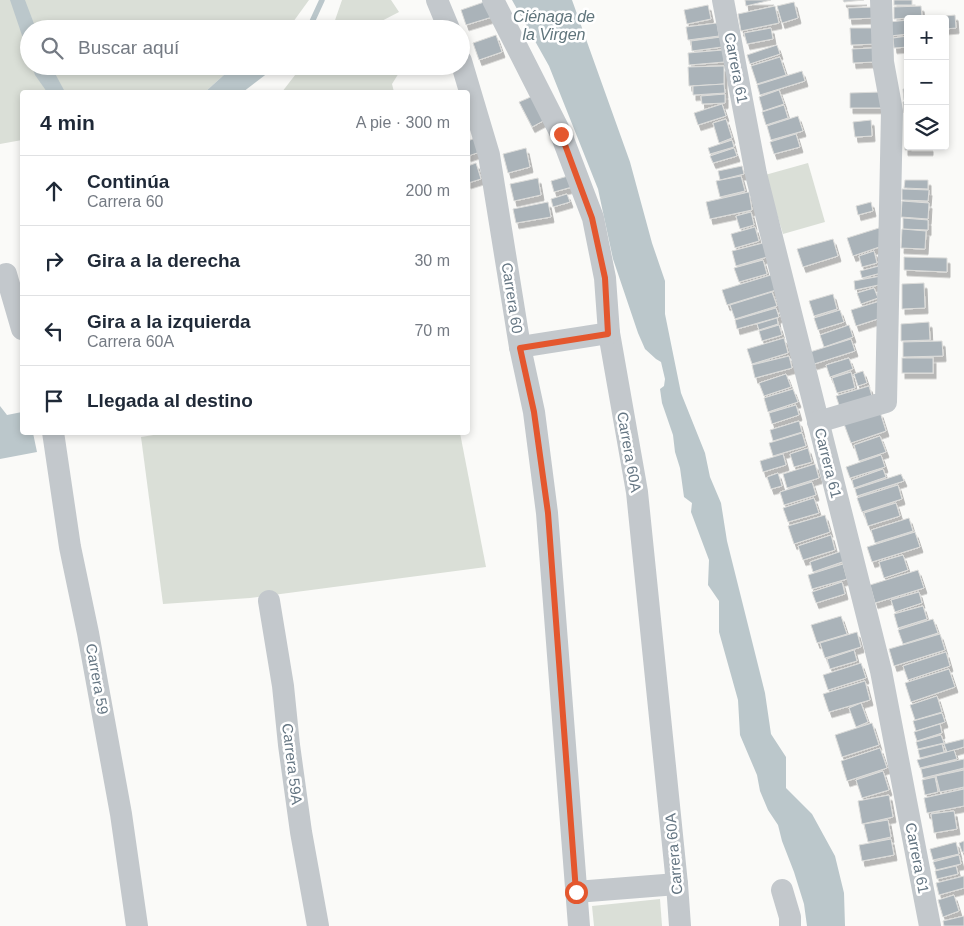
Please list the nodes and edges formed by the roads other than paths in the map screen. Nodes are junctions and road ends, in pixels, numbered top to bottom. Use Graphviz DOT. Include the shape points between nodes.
graph roads {
  1 [pos="437,0"];
  2 [pos="493,0"];
  3 [pos="723,0"];
  4 [pos="881,0"];
  5 [pos="445,20"];
  6 [pos="465,75"];
  7 [pos="470,90"];
  8 [pos="470,91"];
  9 [pos="6,274"];
  10 [pos="20,322"];
  11 [pos="608,334"];
  12 [pos="520,348"];
  13 [pos="818,422"];
  14 [pos="52,435"];
  15 [pos="269,601"];
  16 [pos="678,884"];
  17 [pos="782,890"];
  18 [pos="576,892"];
  19 [pos="136,926"];
  20 [pos="318,926"];
  21 [pos="579,926"];
  22 [pos="680,926"];
  23 [pos="790,926"];
  24 [pos="930,926"];
  1 -- 5 [label="street"];
  2 -- 11 [label="street, Carrera 60A" via="561,134 592,218 605,278"];
  3 -- 13 [label="street, Carrera 61" via="756,174"];
  4 -- 13 [label="street" via="883,62 892,111 886,402"];
  6 -- 7 [label="street, Carrera 60"];
  8 -- 12 [label="street, Carrera 60" via="489,155"];
  9 -- 10 [label="street"];
  11 -- 12 [label="street"];
  11 -- 16 [label="street, Carrera 60A" via="637,492"];
  12 -- 18 [label="street, Carrera 60" via="534,412 548,513"];
  13 -- 24 [label="street, Carrera 61" via="881,671"];
  14 -- 19 [label="street, Carrera 59" via="70,547 121,814"];
  15 -- 20 [label="street, Carrera 59A" via="301,832"];
  16 -- 18 [label="street"];
  16 -- 22 [label="street, Carrera 60A"];
  17 -- 23 [label="street"];
  18 -- 21 [label="street, Carrera 60"];
}
